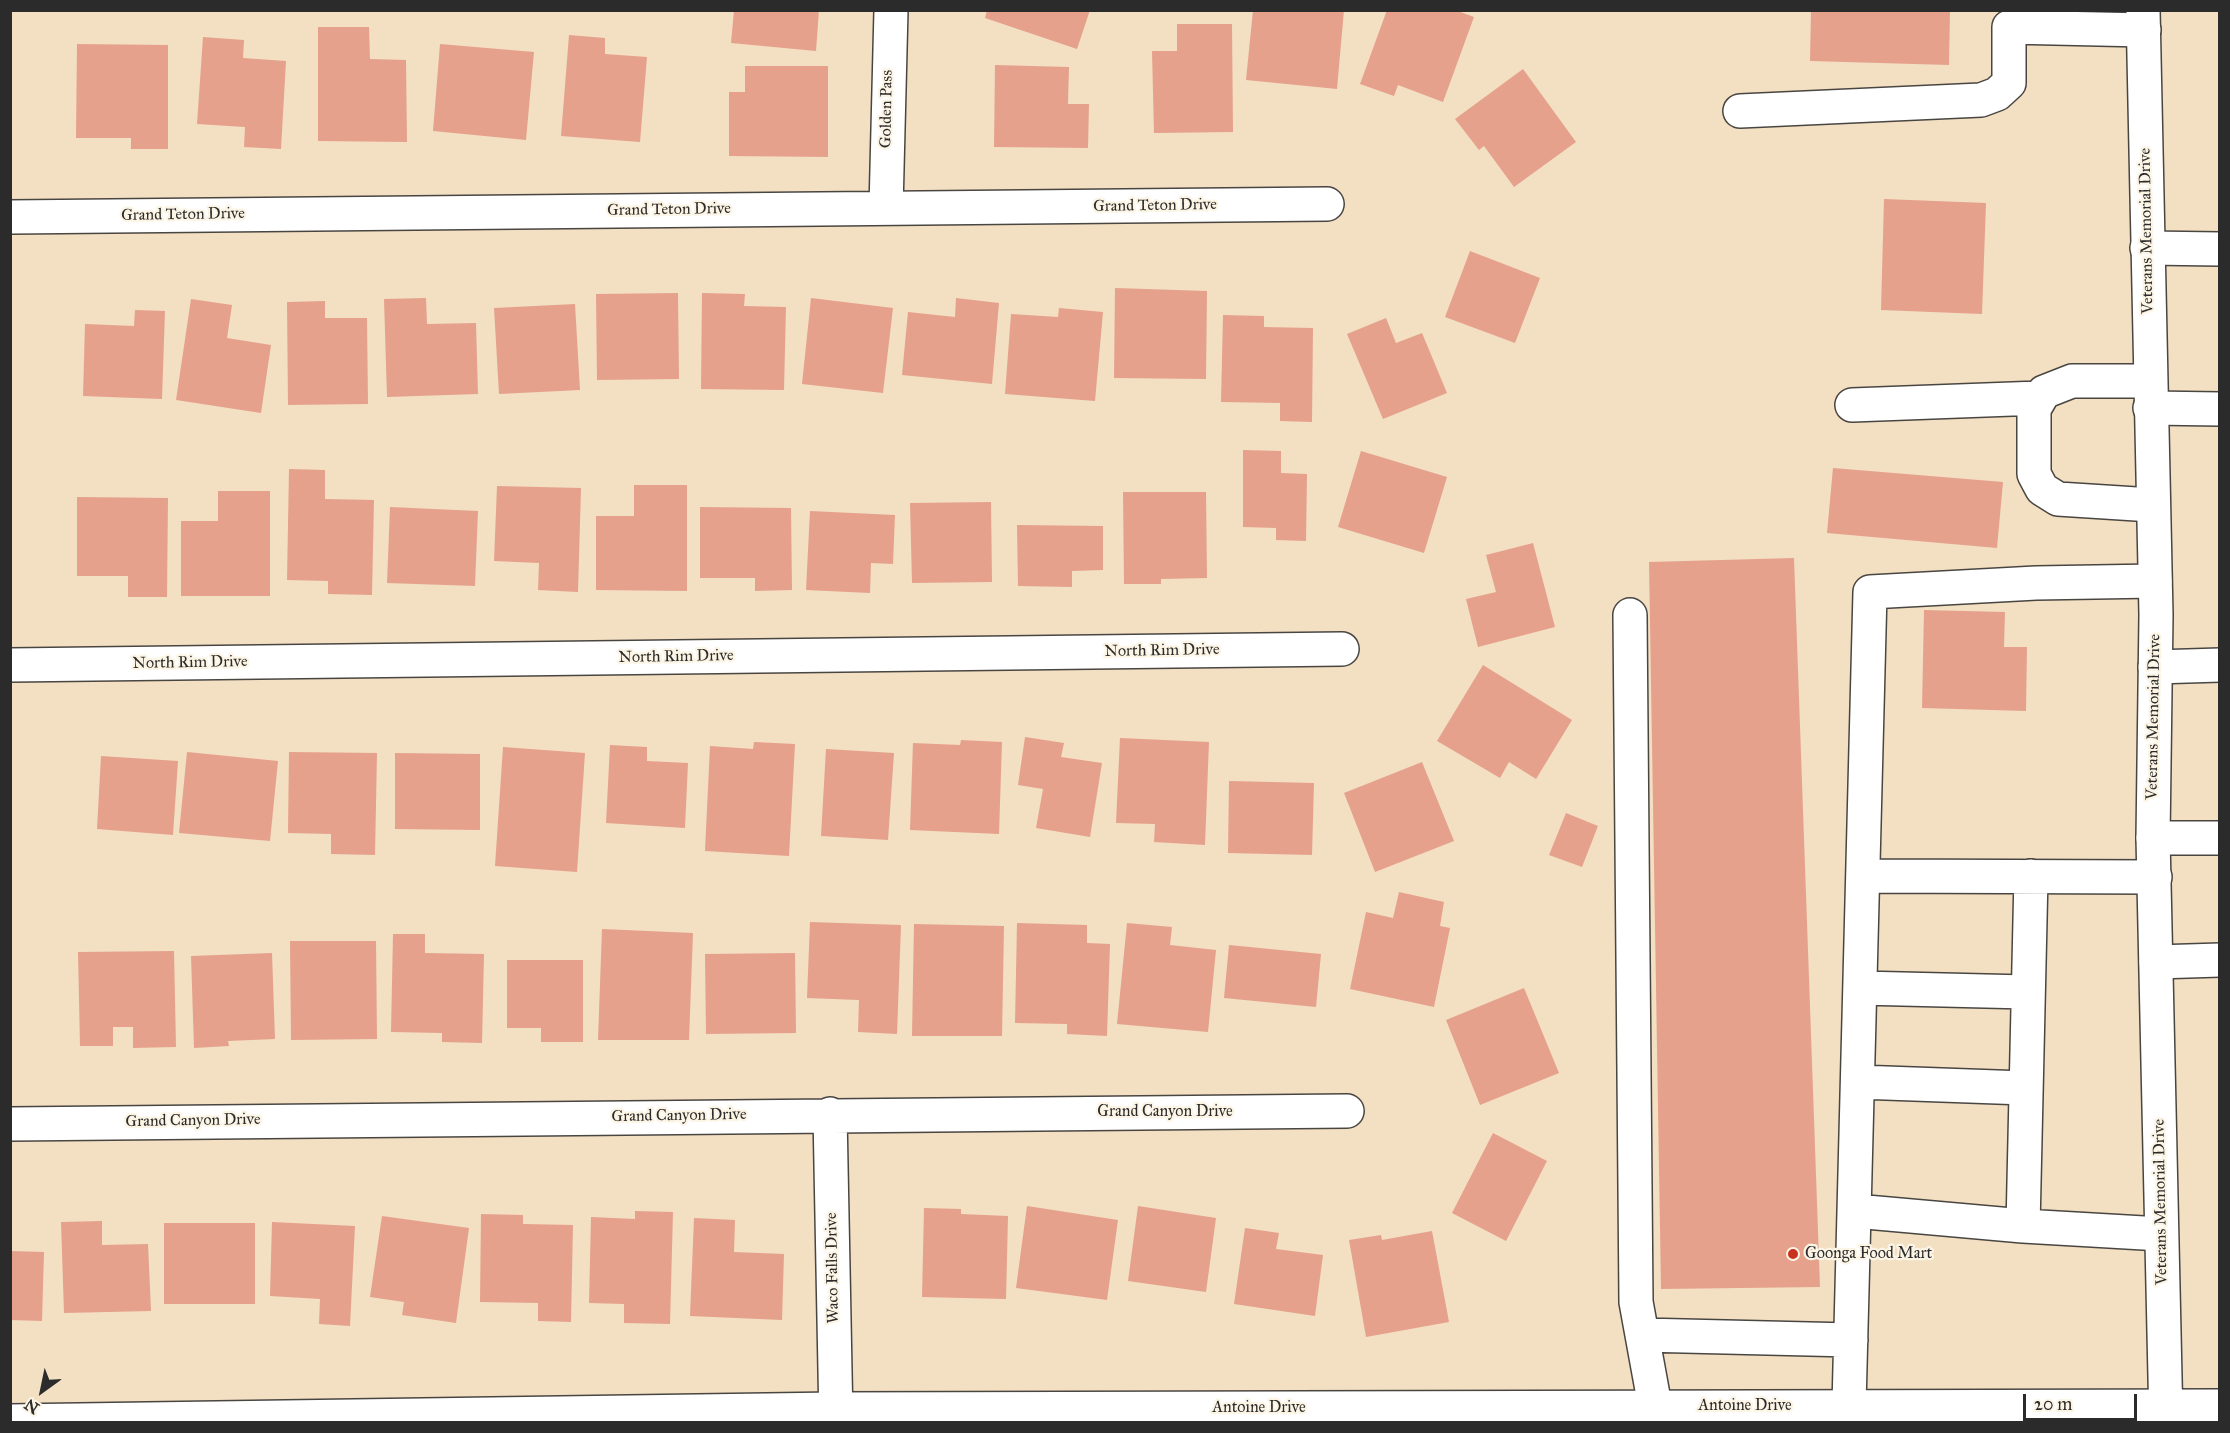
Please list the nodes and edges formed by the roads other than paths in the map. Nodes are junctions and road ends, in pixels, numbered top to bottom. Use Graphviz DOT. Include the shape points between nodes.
graph roads {
  1 [pos="891,10"];
  2 [pos="2009,19"];
  3 [pos="2144,20"];
  4 [pos="1740,111"];
  5 [pos="1327,204"];
  6 [pos="886,208"];
  7 [pos="10,217"];
  8 [pos="2147,248"];
  9 [pos="2220,249"];
  10 [pos="2150,395"];
  11 [pos="2039,398"];
  12 [pos="1852,405"];
  13 [pos="2220,409"];
  14 [pos="2152,505"];
  15 [pos="2155,581"];
  16 [pos="1630,615"];
  17 [pos="1342,649"];
  18 [pos="10,665"];
  19 [pos="2220,665"];
  20 [pos="2155,667"];
  21 [pos="2152,838"];
  22 [pos="2220,838"];
  23 [pos="1863,876"];
  24 [pos="2031,876"];
  25 [pos="2155,877"];
  26 [pos="2220,960"];
  27 [pos="2156,962"];
  28 [pos="1860,988"];
  29 [pos="2027,992"];
  30 [pos="1858,1082"];
  31 [pos="2025,1088"];
  32 [pos="1347,1110"];
  33 [pos="830,1114"];
  34 [pos="10,1124"];
  35 [pos="1855,1211"];
  36 [pos="2023,1226"];
  37 [pos="2161,1234"];
  38 [pos="1642,1335"];
  39 [pos="1851,1340"];
  40 [pos="1850,1405"];
  41 [pos="1655,1406"];
  42 [pos="2220,1406"];
  43 [pos="2166,1414"];
  44 [pos="1365,1415"];
  45 [pos="836,1416"];
  46 [pos="10,1421"];
  1 -- 6 [label="street, Golden Pass"];
  2 -- 3 [label="street"];
  2 -- 4 [label="street" via="2010,83 1981,100"];
  3 -- 8 [label="street, Veterans Memorial Drive"];
  5 -- 6 [label="street, Grand Teton Drive"];
  6 -- 7 [label="street, Grand Teton Drive"];
  8 -- 9 [label="street"];
  8 -- 10 [label="street, Veterans Memorial Drive"];
  10 -- 11 [label="street" via="2072,381 2053,387"];
  10 -- 13 [label="street"];
  10 -- 14 [label="street, Veterans Memorial Drive"];
  11 -- 12 [label="street"];
  11 -- 14 [label="street" via="2034,409 2034,474 2042,489 2058,498"];
  14 -- 15 [label="street, Veterans Memorial Drive"];
  15 -- 20 [label="street, Veterans Memorial Drive"];
  15 -- 23 [label="street" via="1870,592"];
  16 -- 38 [label="street" via="1636,1302"];
  17 -- 18 [label="street, North Rim Drive"];
  19 -- 20 [label="street"];
  20 -- 21 [label="street, Veterans Memorial Drive"];
  21 -- 22 [label="street"];
  21 -- 25 [label="street, Veterans Memorial Drive"];
  23 -- 24 [label="street"];
  23 -- 28 [label="street"];
  24 -- 25 [label="street"];
  24 -- 29 [label="street"];
  25 -- 27 [label="street, Veterans Memorial Drive"];
  26 -- 27 [label="street"];
  27 -- 37 [label="street, Veterans Memorial Drive"];
  28 -- 29 [label="street"];
  28 -- 30 [label="street"];
  29 -- 31 [label="street"];
  30 -- 31 [label="street"];
  30 -- 35 [label="street"];
  31 -- 36 [label="street"];
  32 -- 33 [label="street, Grand Canyon Drive"];
  33 -- 34 [label="street, Grand Canyon Drive"];
  33 -- 45 [label="street, Waco Falls Drive"];
  35 -- 36 [label="street"];
  35 -- 39 [label="street"];
  36 -- 37 [label="street"];
  37 -- 43 [label="street, Veterans Memorial Drive"];
  38 -- 39 [label="street"];
  38 -- 41 [label="street"];
  39 -- 40 [label="street"];
  40 -- 41 [label="street, Antoine Drive"];
  40 -- 43 [label="street, Antoine Drive"];
  41 -- 44 [label="street, Antoine Drive"];
  42 -- 43 [label="street, Antoine Drive"];
  44 -- 45 [label="street, Antoine Drive"];
  45 -- 46 [label="street, Antoine Drive"];
}
